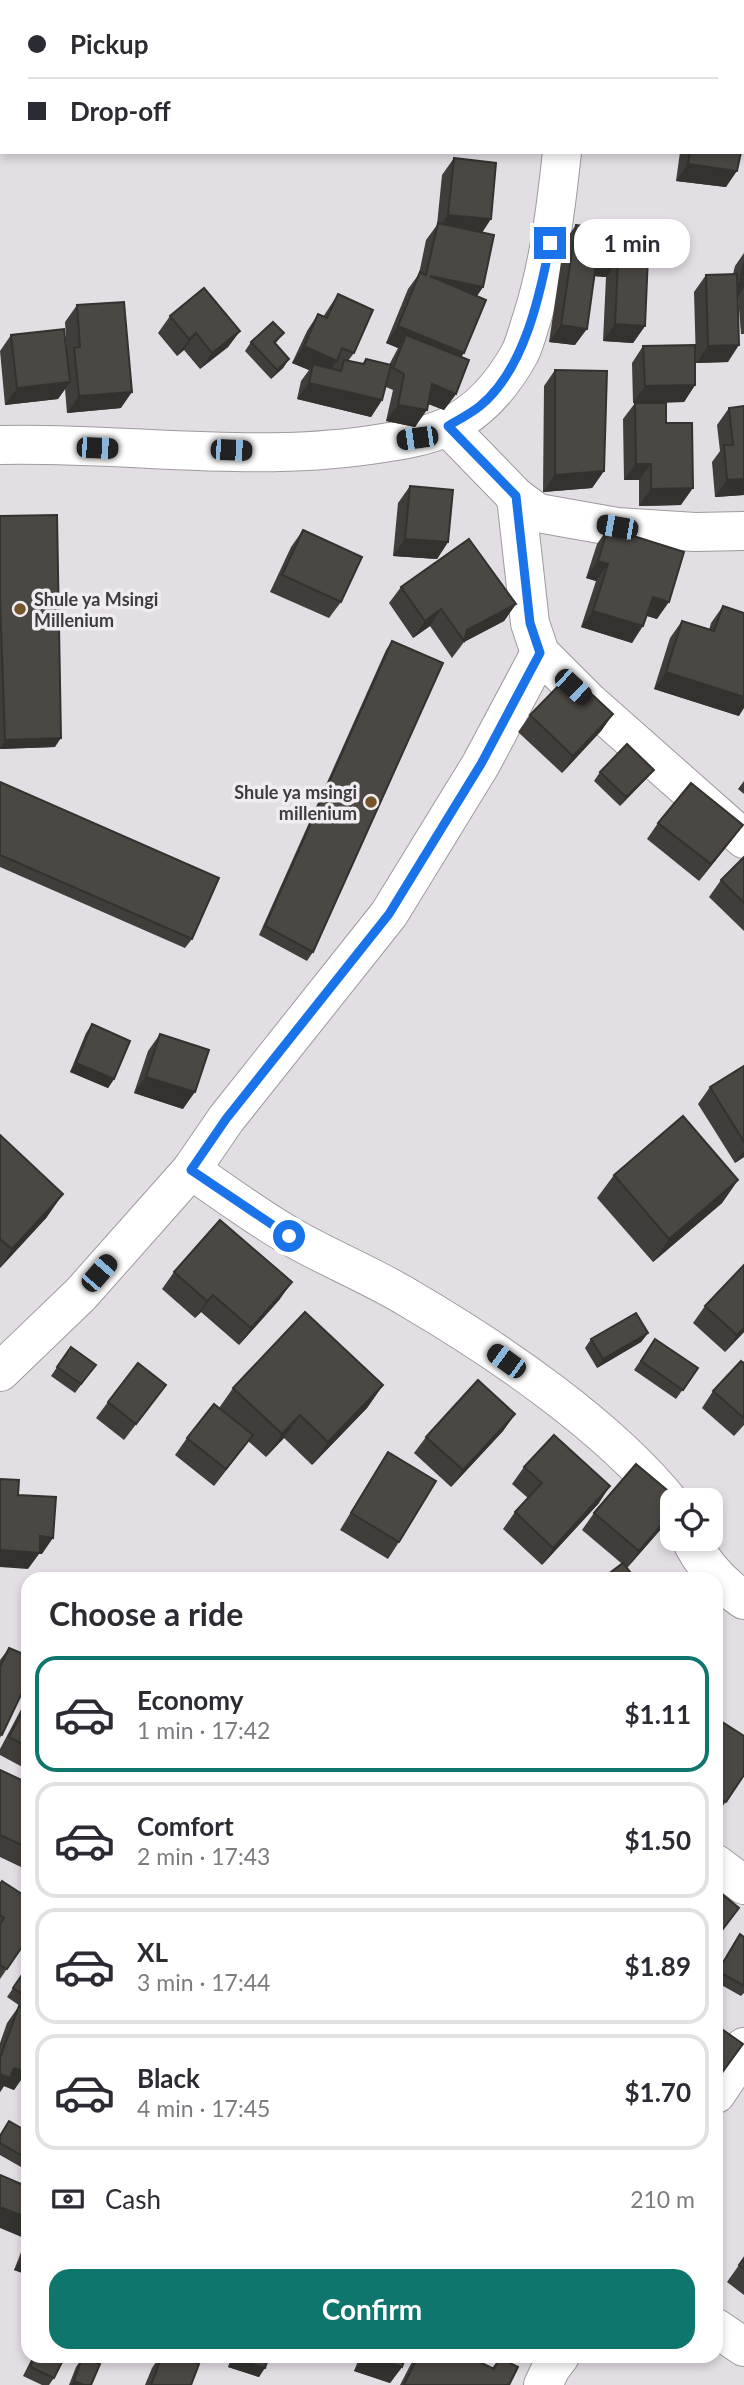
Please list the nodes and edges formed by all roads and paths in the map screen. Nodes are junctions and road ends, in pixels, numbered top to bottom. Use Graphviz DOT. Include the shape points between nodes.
graph roads {
  1 [pos="562,154"];
  2 [pos="448,426"];
  3 [pos="1,438"];
  4 [pos="516,496"];
  5 [pos="744,531"];
  6 [pos="540,653"];
  7 [pos="744,839"];
  8 [pos="191,1170"];
  9 [pos="0,1372"];
  10 [pos="660,1490"];
  11 [pos="696,1551"];
  12 [pos="713,1572"];
  13 [pos="723,1585"];
  14 [pos="744,1600"];
  15 [pos="723,1869"];
  16 [pos="744,1885"];
  17 [pos="744,2047"];
  18 [pos="723,2084"];
  19 [pos="723,2333"];
  20 [pos="744,2347"];
  21 [pos="555,2363"];
  22 [pos="543,2385"];
  1 -- 2 [label="street" via="542,287 521,351 481,405"];
  2 -- 3 [label="street" via="417,438 277,452"];
  2 -- 4 [label="street"];
  4 -- 5 [label="street" via="538,513 617,527"];
  4 -- 6 [label="street" via="530,623"];
  6 -- 7 [label="street"];
  6 -- 8 [label="street" via="481,764 389,914"];
  8 -- 9 [label="street" via="81,1294"];
  8 -- 10 [label="street" via="289,1236 409,1298 486,1346 591,1425"];
  11 -- 12 [label="street"];
  13 -- 14 [label="street"];
  15 -- 16 [label="street"];
  17 -- 18 [label="street"];
  19 -- 20 [label="street"];
  21 -- 22 [label="street"];
}
